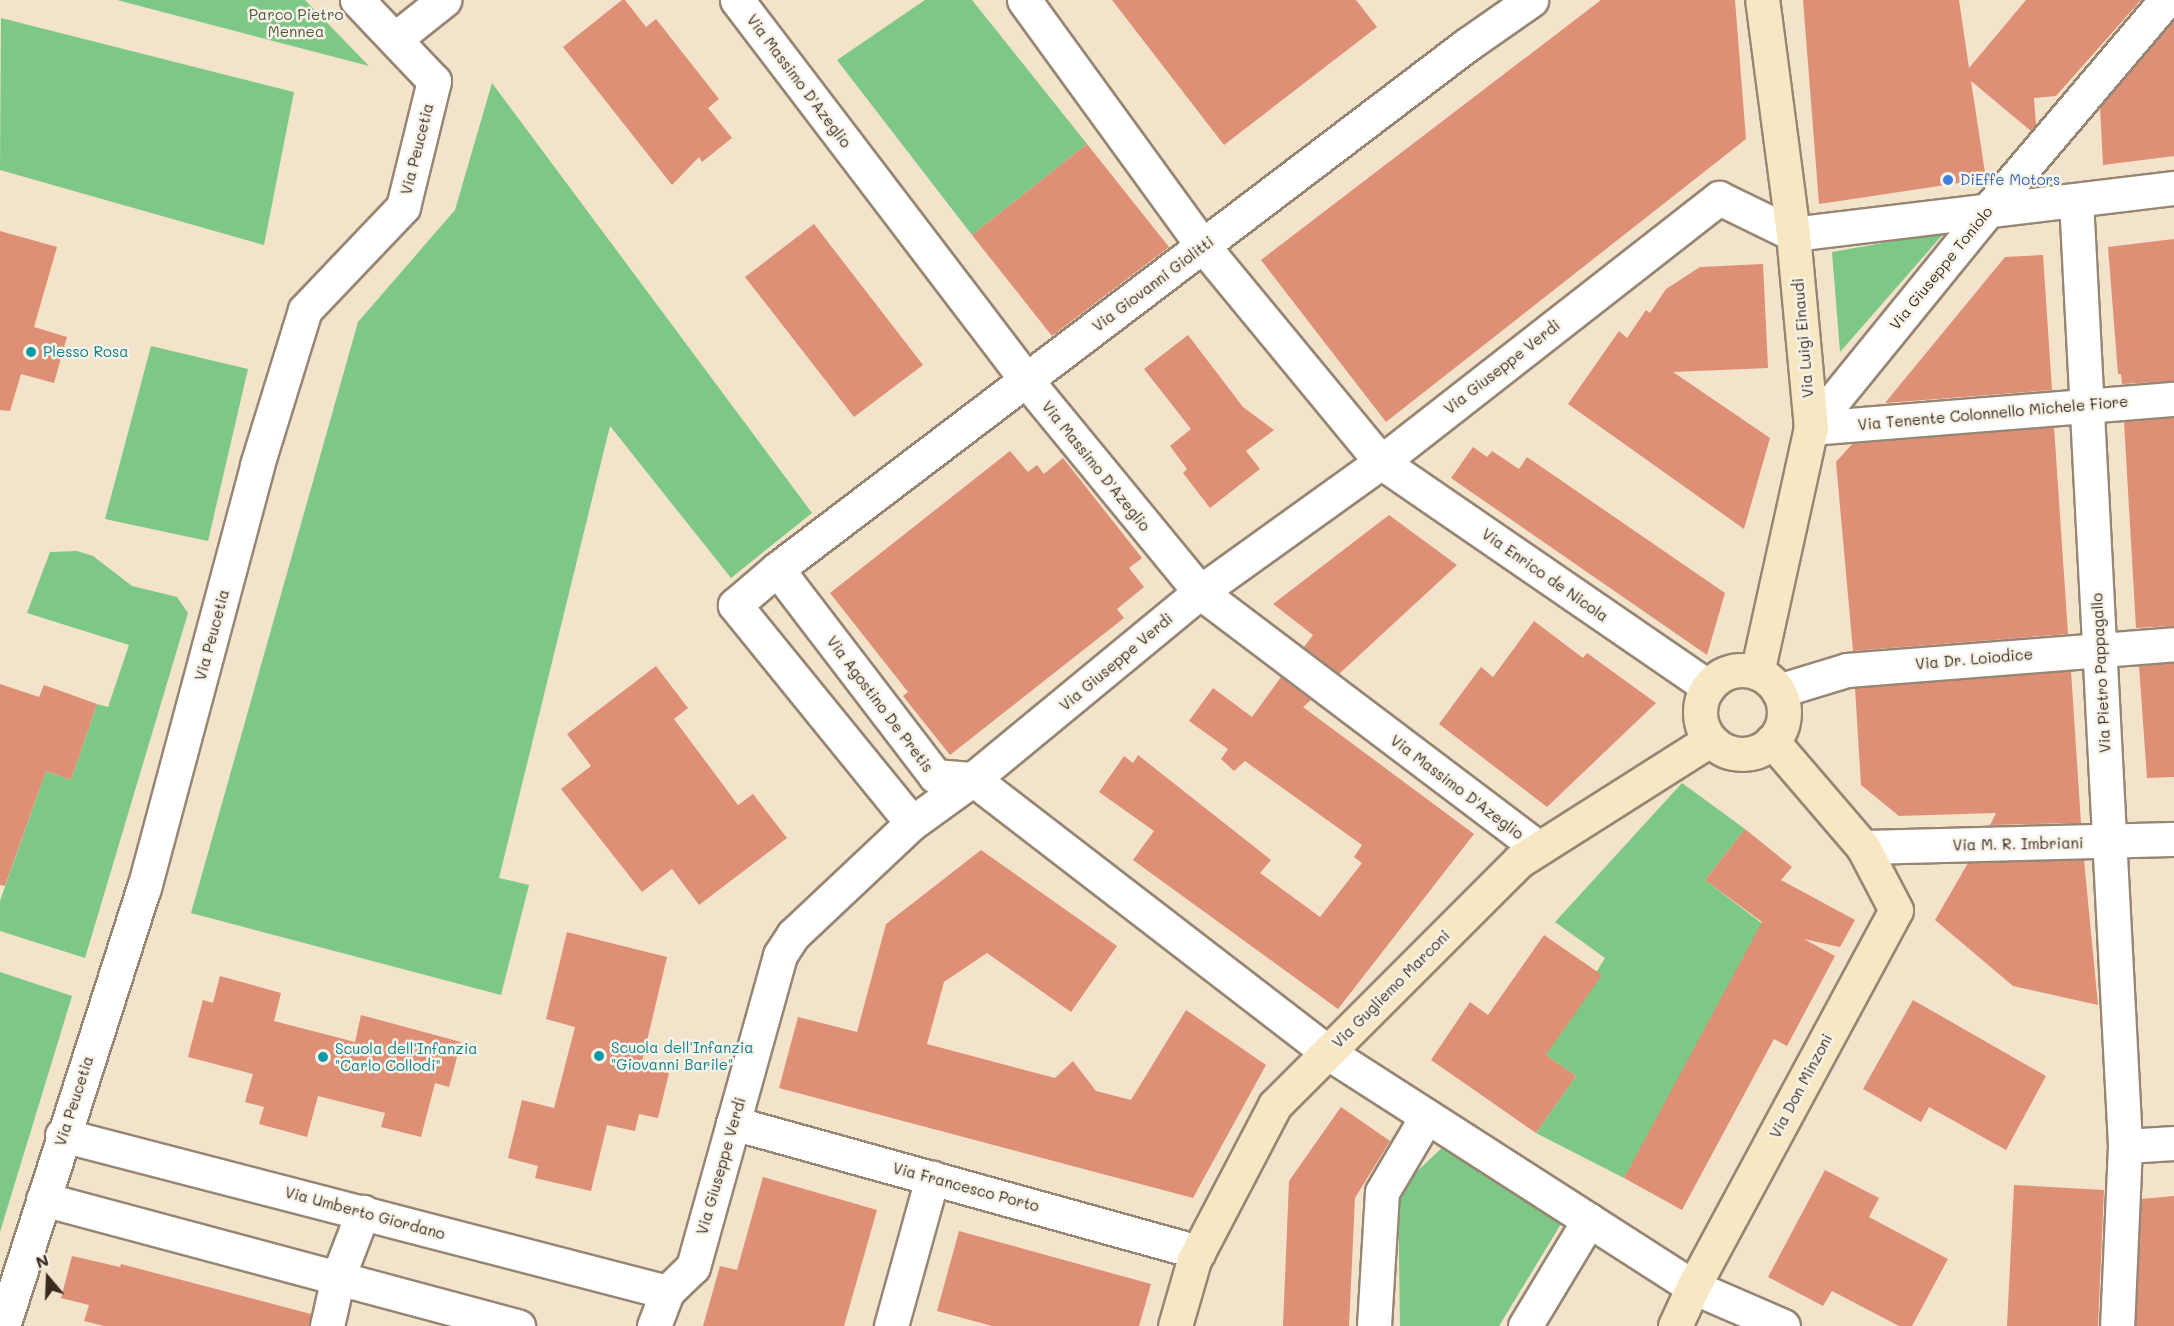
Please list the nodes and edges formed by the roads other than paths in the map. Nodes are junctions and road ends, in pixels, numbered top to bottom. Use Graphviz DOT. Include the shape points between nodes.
graph roads {
  1 [pos="357,0"];
  2 [pos="444,0"];
  3 [pos="737,0"];
  4 [pos="1024,0"];
  5 [pos="1531,0"];
  6 [pos="1762,0"];
  7 [pos="2166,0"];
  8 [pos="395,39"];
  9 [pos="2174,188"];
  10 [pos="2076,200"];
  11 [pos="1988,210"];
  12 [pos="1793,234"];
  13 [pos="1203,246"];
  14 [pos="1026,380"];
  15 [pos="2174,399"];
  16 [pos="2088,406"];
  17 [pos="1811,428"];
  18 [pos="1381,462"];
  19 [pos="777,569"];
  20 [pos="1200,591"];
  21 [pos="2174,644"];
  22 [pos="2100,648"];
  23 [pos="1767,682"];
  24 [pos="1708,687"];
  25 [pos="1710,740"];
  26 [pos="1772,741"];
  27 [pos="973,779"];
  28 [pos="912,823"];
  29 [pos="2174,839"];
  30 [pos="2109,842"];
  31 [pos="1863,848"];
  32 [pos="1538,849"];
  33 [pos="1327,1052"];
  34 [pos="1426,1116"];
  35 [pos="733,1123"];
  36 [pos="62,1135"];
  37 [pos="2174,1143"];
  38 [pos="2125,1146"];
  39 [pos="932,1178"];
  40 [pos="43,1200"];
  41 [pos="363,1212"];
  42 [pos="1589,1220"];
  43 [pos="1198,1252"];
  44 [pos="338,1276"];
  45 [pos="1693,1287"];
  46 [pos="667,1292"];
  47 [pos="1,1326"];
  48 [pos="327,1326"];
  49 [pos="518,1326"];
  50 [pos="654,1326"];
  51 [pos="891,1326"];
  52 [pos="1175,1326"];
  53 [pos="1374,1326"];
  54 [pos="1525,1326"];
  55 [pos="1675,1326"];
  56 [pos="1783,1326"];
  57 [pos="2117,1326"];
  1 -- 8 [label="street, Via Peucetia"];
  2 -- 8 [label="street"];
  3 -- 14 [label="street, Via Massimo D'Azeglio"];
  4 -- 13 [label="street"];
  5 -- 13 [label="street, Via Giovanni Giolitti"];
  6 -- 12 [label="main road, Via Luigi Einaudi"];
  7 -- 11 [label="street, Via Giuseppe Toniolo"];
  8 -- 36 [label="street, Via Peucetia" via="434,81 403,207 305,310 257,465 144,888"];
  9 -- 10 [label="street"];
  10 -- 11 [label="street"];
  10 -- 16 [label="street, Via Pietro Pappagallo"];
  11 -- 12 [label="street"];
  11 -- 17 [label="street, Via Giuseppe Toniolo"];
  12 -- 17 [label="main road, Via Luigi Einaudi"];
  12 -- 18 [label="street, Via Giuseppe Verdi" via="1719,198"];
  13 -- 14 [label="street, Via Giovanni Giolitti"];
  13 -- 18 [label="street"];
  14 -- 19 [label="street, Via Giovanni Giolitti"];
  14 -- 20 [label="street, Via Massimo D'Azeglio"];
  15 -- 16 [label="street, Via Tenente Colonnello Michele Fiore"];
  16 -- 17 [label="street, Via Tenente Colonnello Michele Fiore"];
  16 -- 22 [label="street, Via Pietro Pappagallo"];
  17 -- 23 [label="main road, Via Luigi Einaudi"];
  18 -- 20 [label="street, Via Giuseppe Verdi"];
  18 -- 24 [label="street, Via Enrico de Nicola"];
  19 -- 27 [label="street, Via Agostino De Pretis" via="935,776"];
  19 -- 28 [label="street" via="735,605"];
  20 -- 27 [label="street, Via Giuseppe Verdi"];
  20 -- 32 [label="street, Via Massimo D'Azeglio"];
  21 -- 22 [label="street, Via Dr. Loiodice"];
  22 -- 23 [label="street, Via Dr. Loiodice" via="1847,670"];
  22 -- 30 [label="street, Via Pietro Pappagallo"];
  23 -- 24 [label="main road" via="1744,670 1730,672"];
  23 -- 26 [label="main road, Via Luigi Einaudi" via="1782,699 1782,726"];
  24 -- 25 [label="main road" via="1700,714"];
  25 -- 26 [label="main road" via="1727,751 1748,754"];
  25 -- 32 [label="main road, Via Gugliemo Marconi"];
  26 -- 31 [label="main road"];
  27 -- 28 [label="street, Via Giuseppe Verdi"];
  27 -- 33 [label="street"];
  28 -- 35 [label="street, Via Giuseppe Verdi" via="793,935 780,955"];
  29 -- 30 [label="street, Via M. R. Imbriani"];
  30 -- 31 [label="street, Via M. R. Imbriani"];
  30 -- 38 [label="street, Via Pietro Pappagallo"];
  31 -- 45 [label="main road, Via Don Minzoni" via="1896,910"];
  32 -- 33 [label="main road, Via Gugliemo Marconi" via="1519,861"];
  33 -- 34 [label="street"];
  33 -- 43 [label="main road, Via Gugliemo Marconi" via="1275,1105"];
  34 -- 42 [label="street"];
  34 -- 53 [label="street" via="1382,1192"];
  35 -- 39 [label="street, Via Francesco Porto"];
  35 -- 46 [label="street, Via Giuseppe Verdi" via="693,1267"];
  36 -- 40 [label="street, Via Peucetia"];
  36 -- 41 [label="street, Via Umberto Giordano"];
  37 -- 38 [label="street"];
  38 -- 57 [label="street, Via Pietro Pappagallo"];
  39 -- 43 [label="street, Via Francesco Porto"];
  39 -- 51 [label="street"];
  40 -- 44 [label="street"];
  40 -- 47 [label="street, Via Peucetia"];
  41 -- 44 [label="street"];
  41 -- 46 [label="street, Via Umberto Giordano"];
  42 -- 45 [label="street"];
  42 -- 54 [label="street"];
  43 -- 52 [label="main road, Via Gugliemo Marconi"];
  44 -- 48 [label="street"];
  44 -- 49 [label="street"];
  45 -- 55 [label="main road, Via Don Minzoni"];
  45 -- 56 [label="street"];
  46 -- 50 [label="street, Via Giuseppe Verdi"];
}
